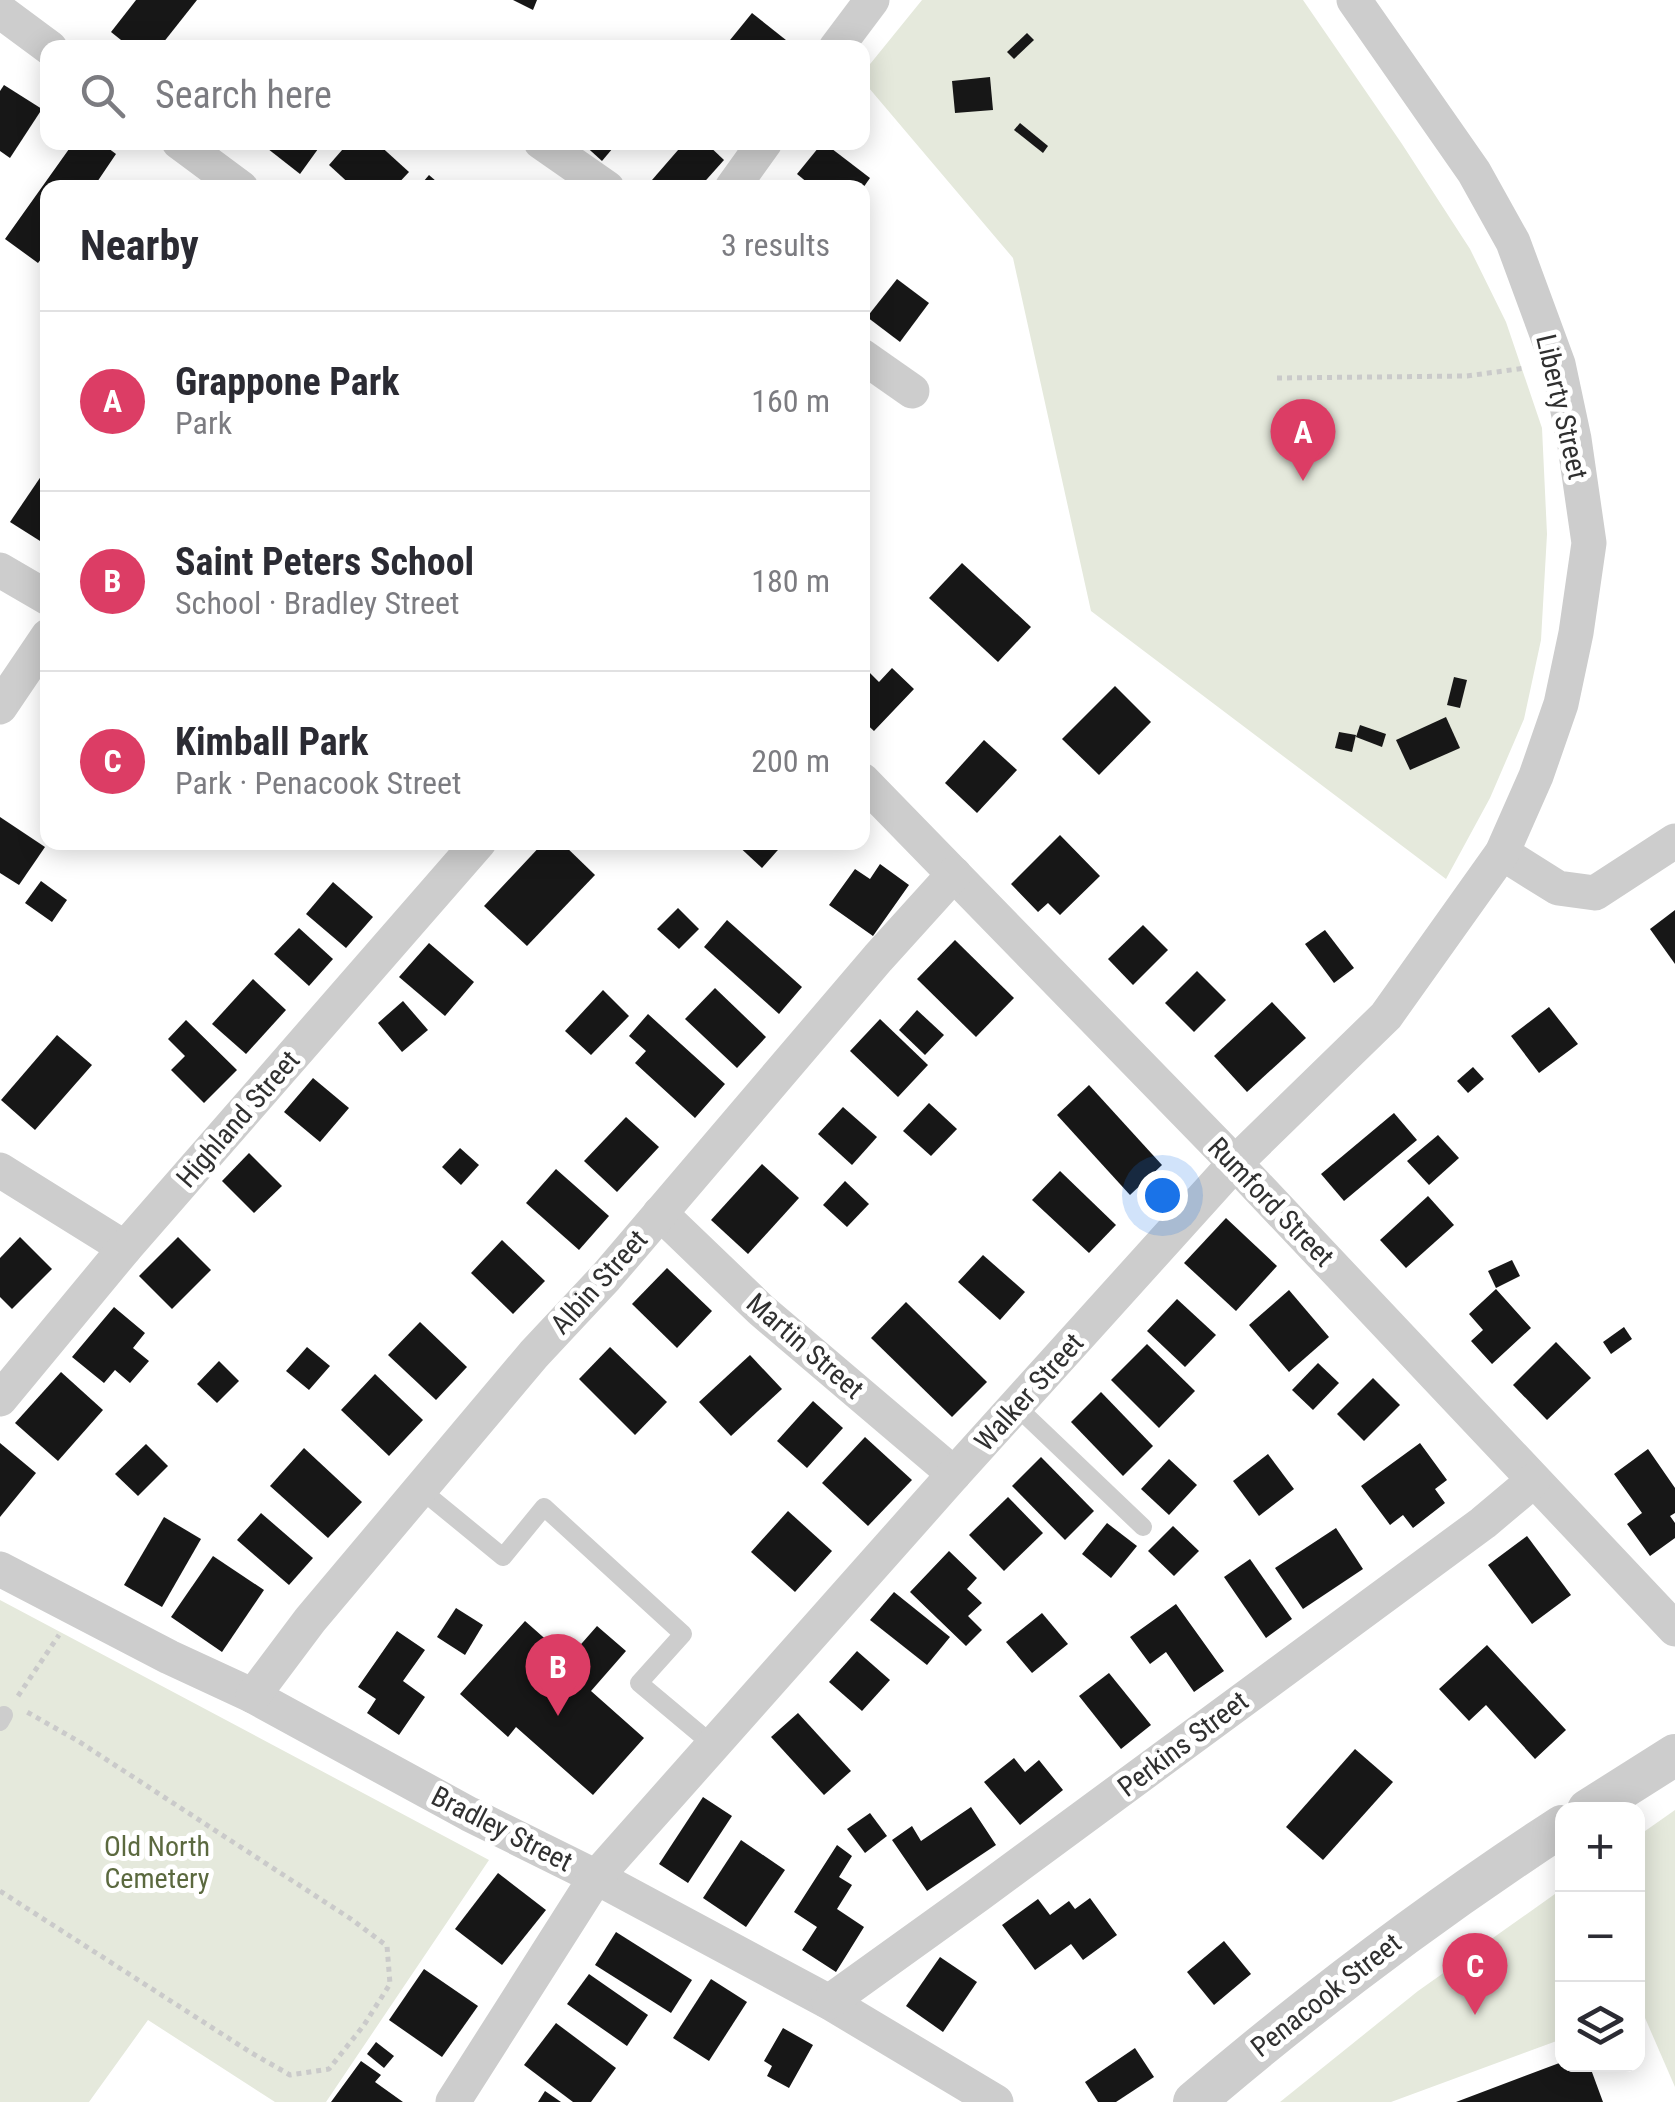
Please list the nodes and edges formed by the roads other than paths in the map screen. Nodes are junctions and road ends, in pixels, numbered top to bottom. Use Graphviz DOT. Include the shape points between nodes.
graph roads {
  1 [pos="872,0"];
  2 [pos="1354,0"];
  3 [pos="0,11"];
  4 [pos="842,40"];
  5 [pos="40,41"];
  6 [pos="191,150"];
  7 [pos="552,150"];
  8 [pos="759,150"];
  9 [pos="230,180"];
  10 [pos="596,180"];
  11 [pos="738,180"];
  12 [pos="870,362"];
  13 [pos="912,391"];
  14 [pos="0,570"];
  15 [pos="40,593"];
  16 [pos="40,648"];
  17 [pos="0,707"];
  18 [pos="870,788"];
  19 [pos="1675,841"];
  20 [pos="472,850"];
  21 [pos="1502,853"];
  22 [pos="954,874"];
  23 [pos="1235,1163"];
  24 [pos="0,1170"];
  25 [pos="660,1212"];
  26 [pos="125,1248"];
  27 [pos="0,1399"];
  28 [pos="1016,1406"];
  29 [pos="954,1474"];
  30 [pos="1533,1481"];
  31 [pos="420,1489"];
  32 [pos="1143,1527"];
  33 [pos="0,1569"];
  34 [pos="1675,1629"];
  35 [pos="253,1696"];
  36 [pos="712,1745"];
  37 [pos="1675,1755"];
  38 [pos="1601,1802"];
  39 [pos="1555,1831"];
  40 [pos="596,1877"];
  41 [pos="829,2002"];
  42 [pos="453,2102"];
  43 [pos="996,2102"];
  44 [pos="1194,2102"];
  1 -- 4 [label="street"];
  2 -- 21 [label="street, Liberty Street" via="1474,172 1513,242 1558,364 1574,439 1588,543 1576,633 1562,704"];
  3 -- 5 [label="street"];
  6 -- 9 [label="street"];
  7 -- 10 [label="street"];
  8 -- 11 [label="street"];
  12 -- 13 [label="street"];
  14 -- 15 [label="street"];
  16 -- 17 [label="street"];
  18 -- 22 [label="street, Rumford Street"];
  19 -- 21 [label="street" via="1595,893 1558,888"];
  20 -- 26 [label="street, Highland Street"];
  21 -- 23 [label="street, Walker Street" via="1386,1016"];
  22 -- 23 [label="street, Rumford Street"];
  22 -- 25 [label="street, Albin Street"];
  23 -- 28 [label="street, Walker Street"];
  23 -- 30 [label="street, Rumford Street"];
  24 -- 26 [label="street"];
  25 -- 29 [label="street, Martin Street" via="761,1310"];
  25 -- 31 [label="street, Albin Street"];
  26 -- 27 [label="street, Highland Street"];
  28 -- 29 [label="street, Walker Street"];
  28 -- 32 [label="lane"];
  29 -- 36 [label="street, Walker Street"];
  30 -- 34 [label="street, Rumford Street"];
  30 -- 41 [label="street, Perkins Street"];
  31 -- 35 [label="street, Albin Street"];
  31 -- 36 [label="lane" via="503,1558 544,1507 684,1634 639,1683"];
  33 -- 35 [label="street, Bradley Street"];
  35 -- 40 [label="street, Bradley Street"];
  36 -- 40 [label="street, Walker Street"];
  37 -- 38 [label="street"];
  39 -- 44 [label="street, Penacook Street" via="1402,1936"];
  40 -- 41 [label="street, Bradley Street"];
  40 -- 42 [label="street, Walker Street"];
  41 -- 43 [label="street, Bradley Street"];
}
